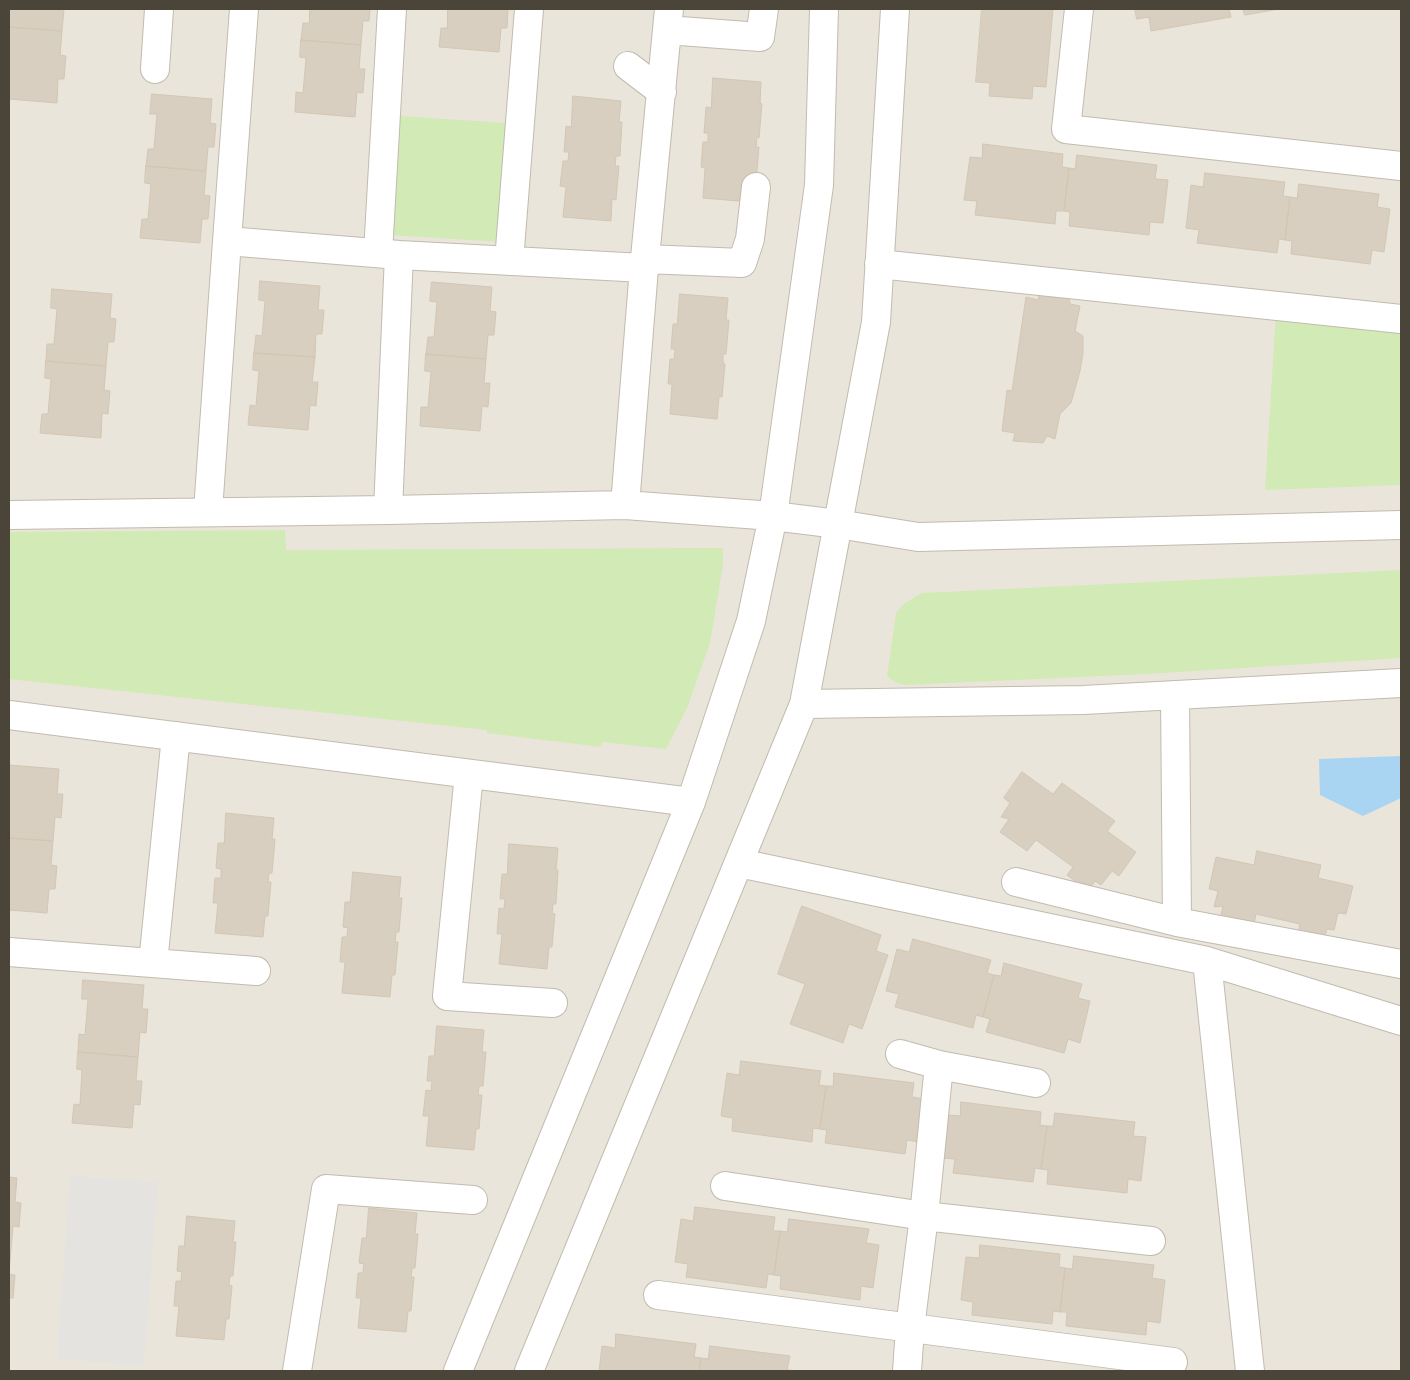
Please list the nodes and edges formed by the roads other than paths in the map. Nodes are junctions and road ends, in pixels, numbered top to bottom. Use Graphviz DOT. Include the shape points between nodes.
graph roads {
  1 [pos="159,9"];
  2 [pos="244,9"];
  3 [pos="392,9"];
  4 [pos="529,9"];
  5 [pos="764,9"];
  6 [pos="824,9"];
  7 [pos="895,9"];
  8 [pos="1079,9"];
  9 [pos="668,19"];
  10 [pos="628,66"];
  11 [pos="155,69"];
  12 [pos="662,92"];
  13 [pos="1401,166"];
  14 [pos="756,187"];
  15 [pos="227,241"];
  16 [pos="388,254"];
  17 [pos="509,261"];
  18 [pos="645,264"];
  19 [pos="879,264"];
  20 [pos="1401,319"];
  21 [pos="625,504"];
  22 [pos="388,510"];
  23 [pos="208,512"];
  24 [pos="9,515"];
  25 [pos="773,516"];
  26 [pos="838,524"];
  27 [pos="1401,525"];
  28 [pos="1401,683"];
  29 [pos="1175,695"];
  30 [pos="804,704"];
  31 [pos="9,715"];
  32 [pos="176,736"];
  33 [pos="469,774"];
  34 [pos="691,802"];
  35 [pos="739,863"];
  36 [pos="1016,882"];
  37 [pos="1178,922"];
  38 [pos="9,952"];
  39 [pos="1207,960"];
  40 [pos="153,963"];
  41 [pos="1401,964"];
  42 [pos="256,971"];
  43 [pos="553,1003"];
  44 [pos="1401,1021"];
  45 [pos="900,1054"];
  46 [pos="939,1065"];
  47 [pos="1036,1082"];
  48 [pos="725,1186"];
  49 [pos="473,1200"];
  50 [pos="924,1216"];
  51 [pos="1151,1241"];
  52 [pos="658,1295"];
  53 [pos="910,1328"];
  54 [pos="1173,1362"];
  55 [pos="297,1371"];
  56 [pos="458,1371"];
  57 [pos="529,1371"];
  58 [pos="907,1371"];
  59 [pos="1250,1371"];
  1 -- 11 [label="street"];
  2 -- 15 [label="street"];
  3 -- 16 [label="street"];
  4 -- 17 [label="street"];
  5 -- 9 [label="street" via="760,37"];
  6 -- 25 [label="street" via="819,185"];
  7 -- 19 [label="street"];
  8 -- 13 [label="street" via="1066,128"];
  9 -- 12 [label="street"];
  10 -- 12 [label="street"];
  12 -- 18 [label="street"];
  14 -- 18 [label="street" via="750,239 742,263"];
  15 -- 16 [label="street"];
  15 -- 23 [label="street"];
  16 -- 17 [label="street"];
  16 -- 22 [label="street"];
  17 -- 18 [label="street"];
  18 -- 21 [label="street"];
  19 -- 20 [label="street"];
  19 -- 26 [label="street" via="876,322"];
  21 -- 22 [label="street"];
  21 -- 25 [label="street"];
  22 -- 23 [label="street"];
  23 -- 24 [label="street"];
  25 -- 26 [label="street"];
  25 -- 34 [label="street" via="751,621"];
  26 -- 27 [label="street" via="918,537"];
  26 -- 30 [label="street"];
  28 -- 29 [label="street"];
  29 -- 30 [label="street" via="1083,700"];
  29 -- 37 [label="street"];
  30 -- 35 [label="street"];
  31 -- 32 [label="street"];
  32 -- 33 [label="street"];
  32 -- 40 [label="street"];
  33 -- 34 [label="street"];
  33 -- 43 [label="street" via="447,996"];
  34 -- 56 [label="street"];
  35 -- 39 [label="street"];
  35 -- 57 [label="street"];
  36 -- 37 [label="street"];
  37 -- 41 [label="street"];
  38 -- 40 [label="street"];
  39 -- 44 [label="street"];
  39 -- 59 [label="street"];
  40 -- 42 [label="street"];
  45 -- 46 [label="street"];
  46 -- 47 [label="street"];
  46 -- 50 [label="street"];
  48 -- 50 [label="street"];
  49 -- 55 [label="street" via="326,1189"];
  50 -- 51 [label="street"];
  50 -- 53 [label="street"];
  52 -- 53 [label="street"];
  53 -- 54 [label="street"];
  53 -- 58 [label="street"];
}
